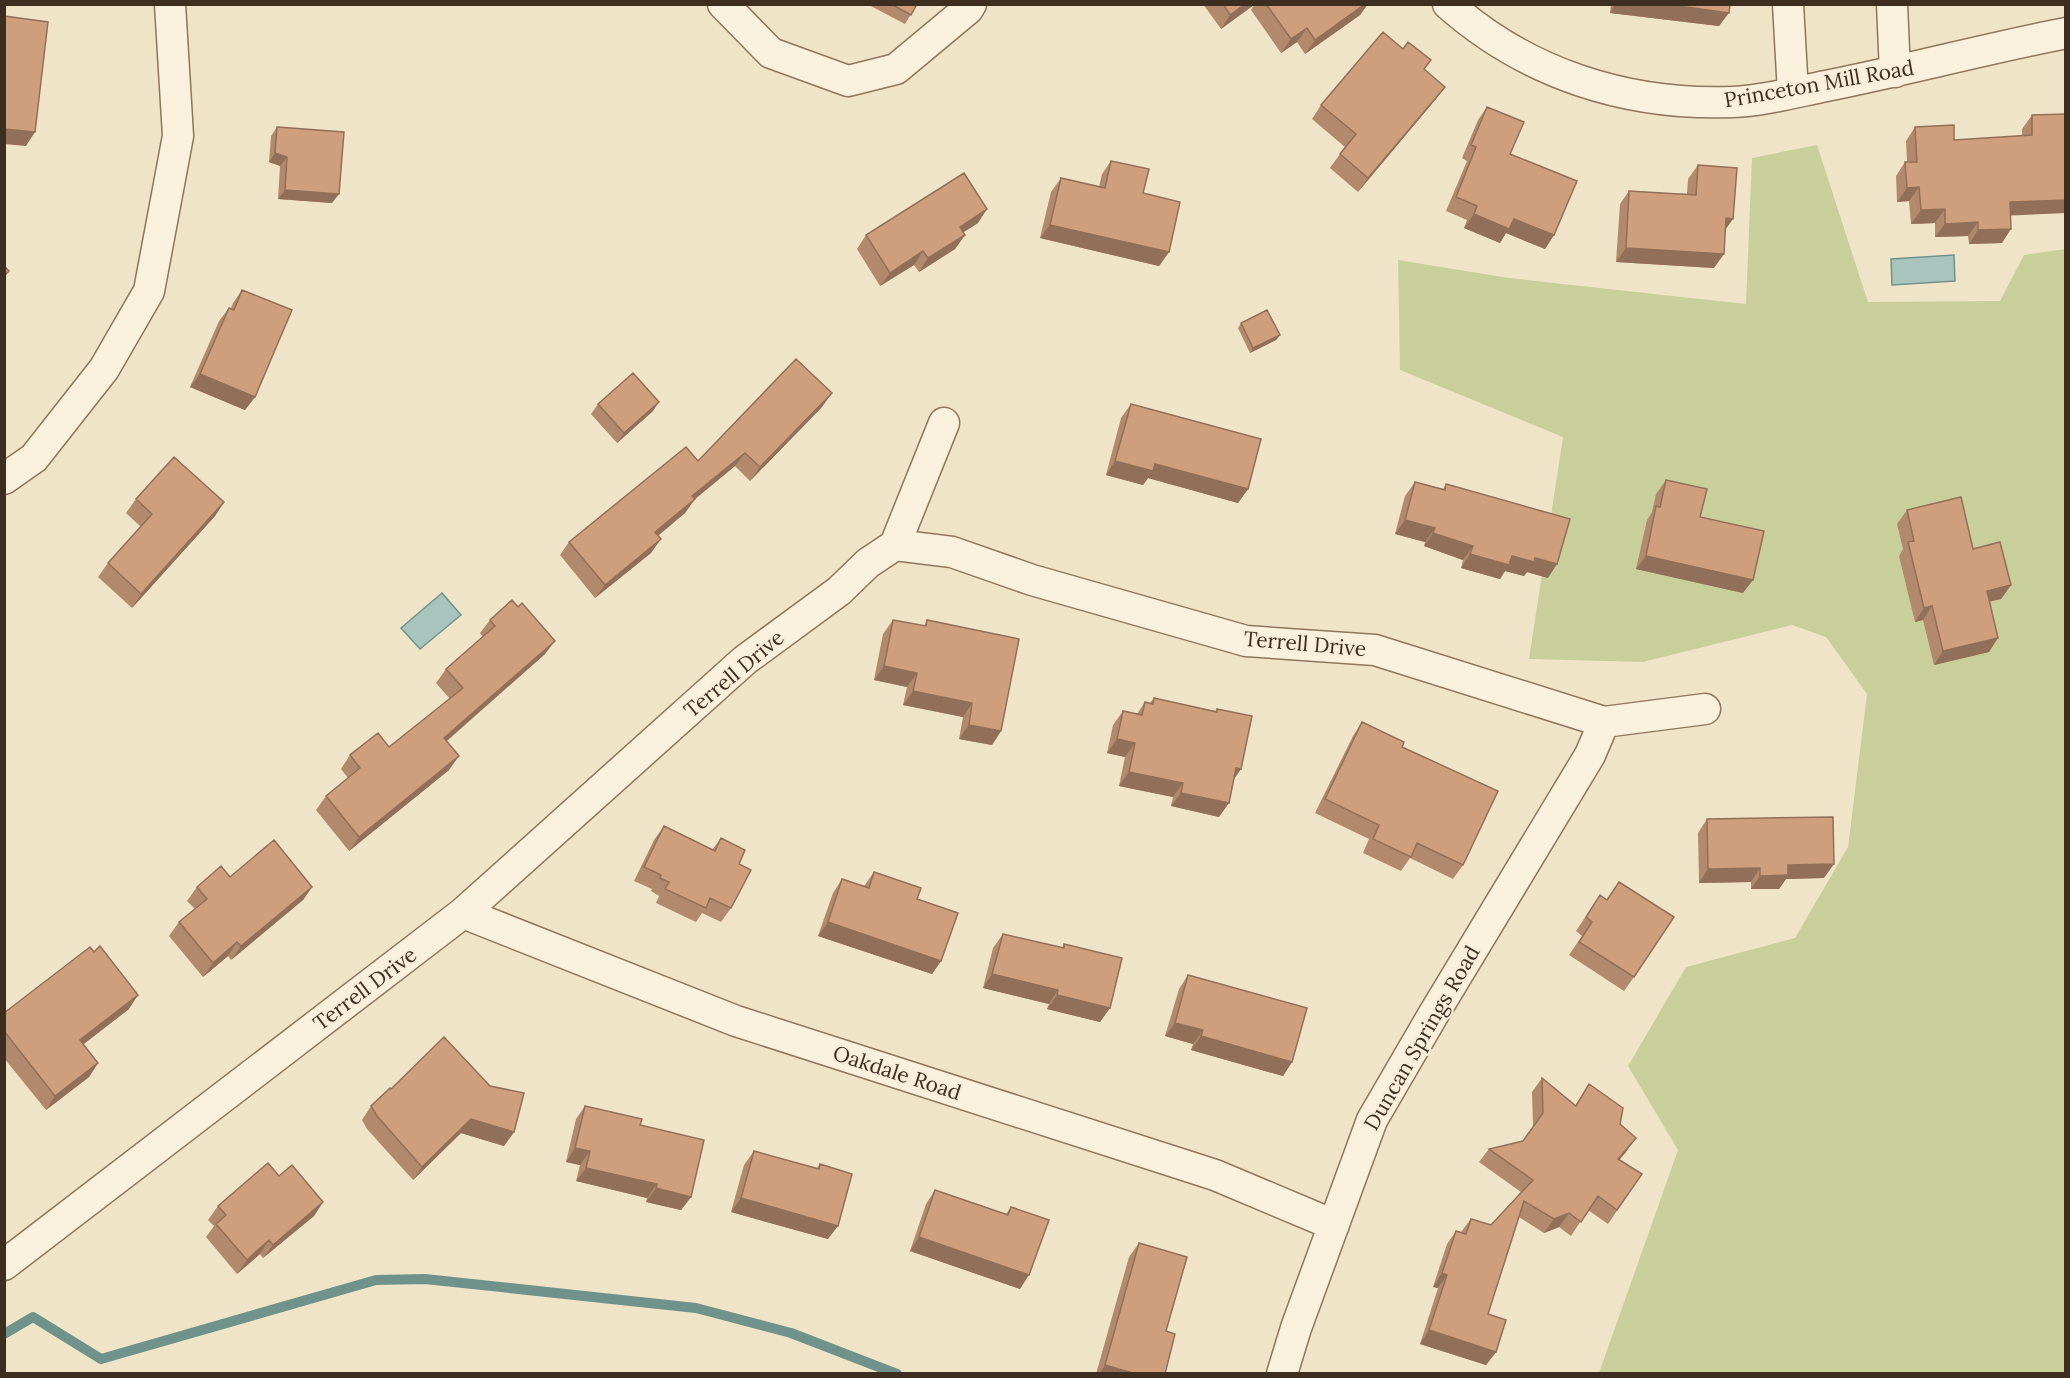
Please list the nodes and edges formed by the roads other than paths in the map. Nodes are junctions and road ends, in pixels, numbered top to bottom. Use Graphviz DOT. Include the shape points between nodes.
graph roads {
  1 [pos="170,4"];
  2 [pos="723,4"];
  3 [pos="970,4"];
  4 [pos="1448,4"];
  5 [pos="1788,4"];
  6 [pos="1892,4"];
  7 [pos="2066,33"];
  8 [pos="1895,72"];
  9 [pos="1793,93"];
  10 [pos="944,423"];
  11 [pos="4,480"];
  12 [pos="895,545"];
  13 [pos="1705,709"];
  14 [pos="1604,722"];
  15 [pos="463,913"];
  16 [pos="1334,1225"];
  17 [pos="4,1265"];
  18 [pos="1282,1374"];
  1 -- 11 [label="street" via="178,136 149,291 104,369 34,458"];
  2 -- 3 [label="street" via="771,52 848,81 896,69"];
  4 -- 9 [label="street, Princeton Mill Road" via="1507,49 1581,81 1624,94 1725,102"];
  5 -- 9 [label="street"];
  6 -- 8 [label="street"];
  7 -- 8 [label="street, Princeton Mill Road"];
  8 -- 9 [label="street, Princeton Mill Road"];
  10 -- 12 [label="street"];
  12 -- 14 [label="street, Terrell Drive" via="952,552 1032,580 1246,641 1375,650"];
  12 -- 15 [label="street, Terrell Drive" via="868,562 839,591 746,660"];
  13 -- 14 [label="street"];
  14 -- 16 [label="street, Duncan Springs Road" via="1590,755 1372,1120"];
  15 -- 16 [label="street, Oakdale Road" via="736,1021 1215,1174"];
  15 -- 17 [label="street, Terrell Drive"];
  16 -- 18 [label="street, Duncan Springs Road"];
}
